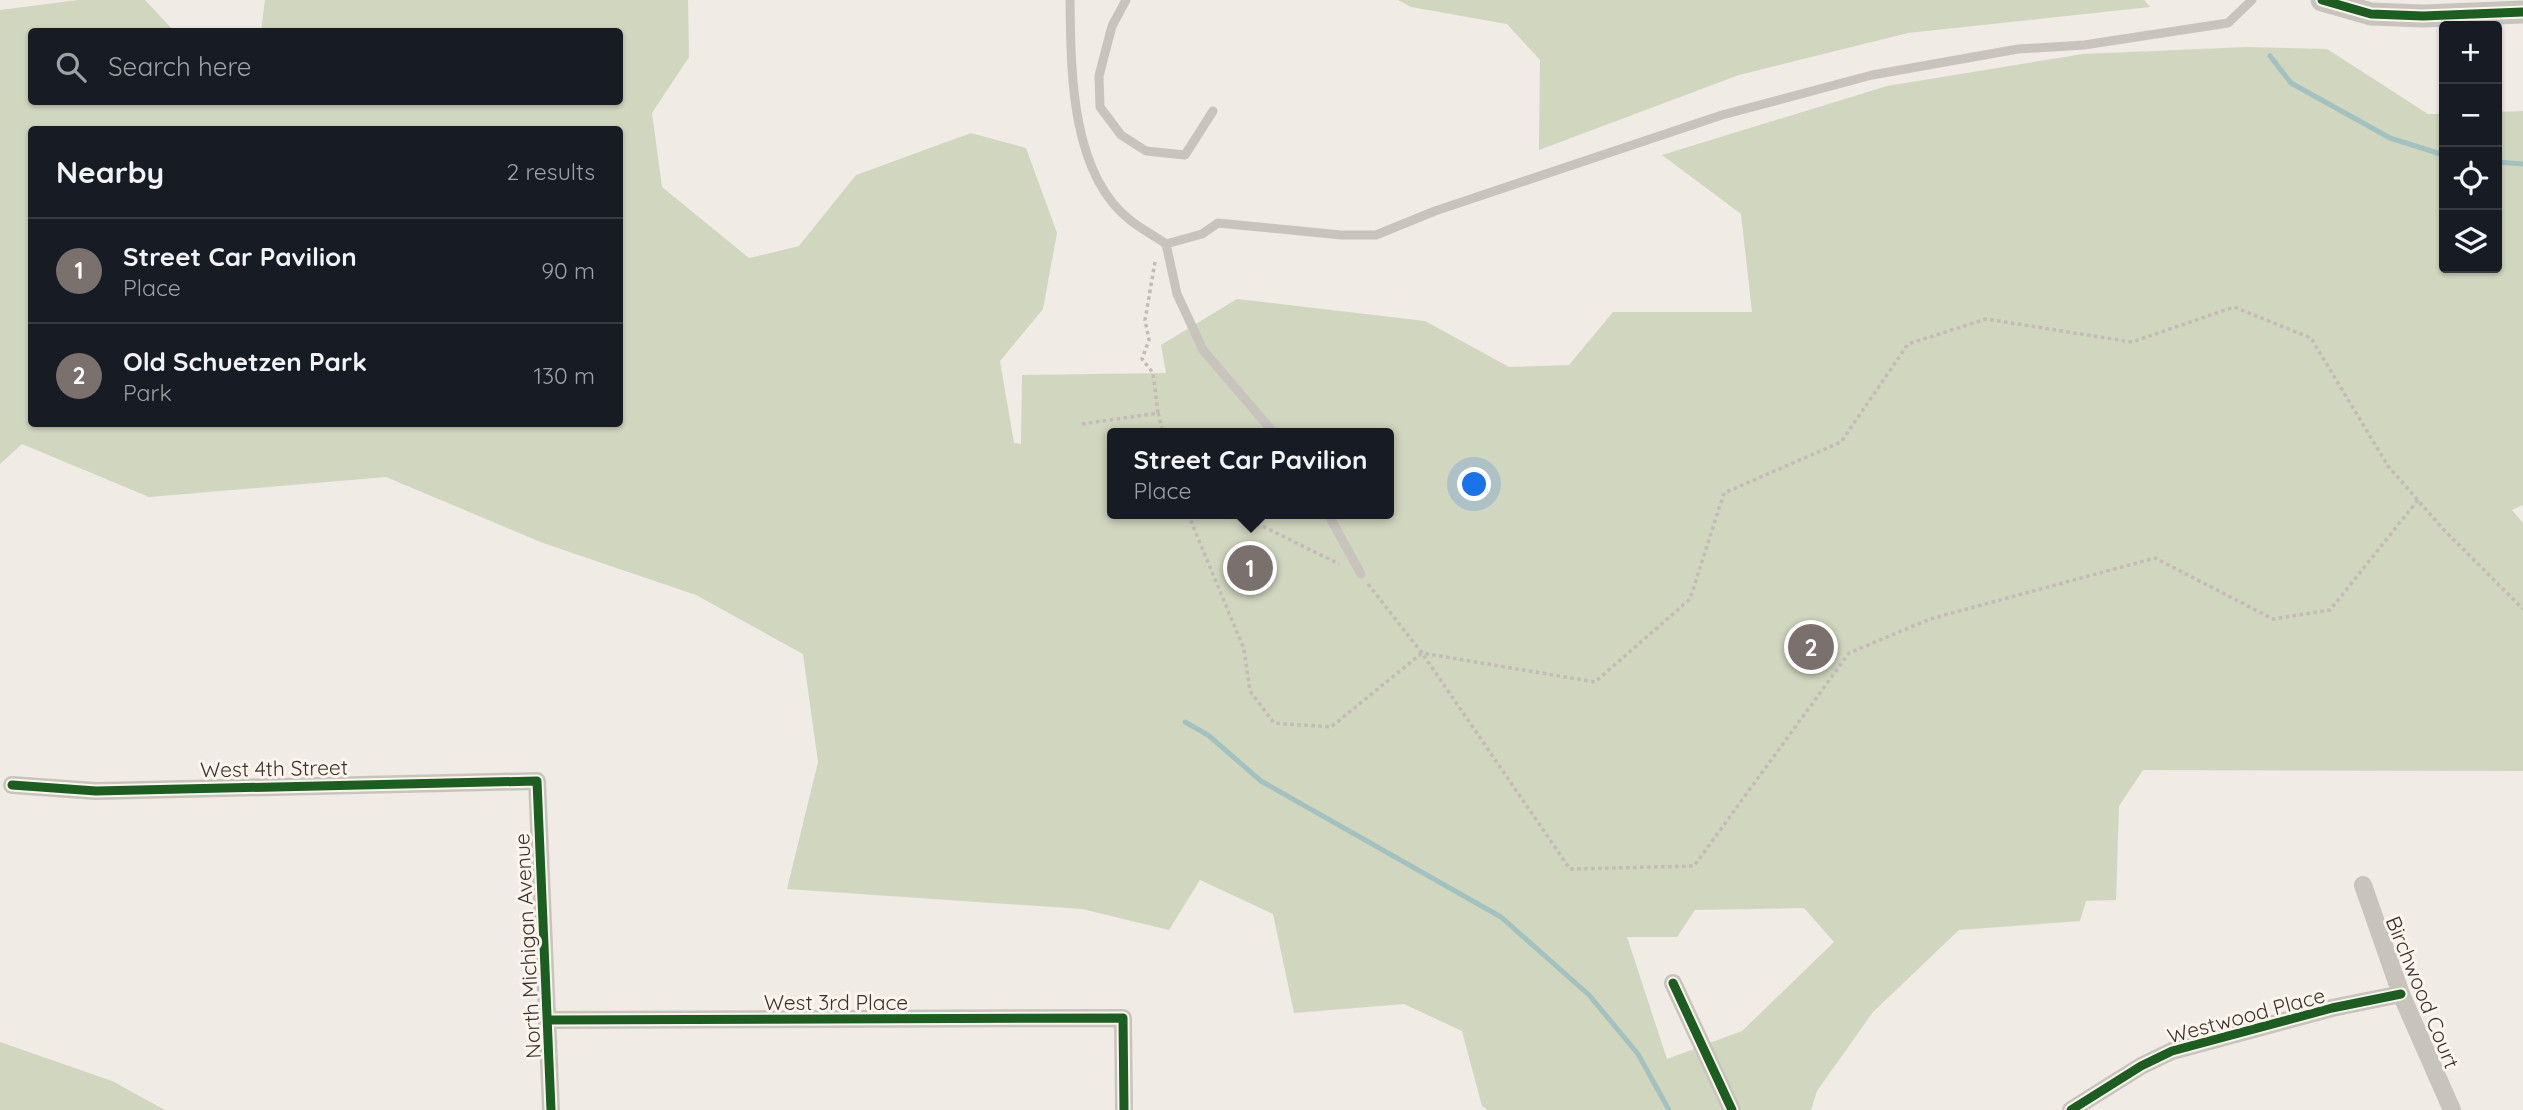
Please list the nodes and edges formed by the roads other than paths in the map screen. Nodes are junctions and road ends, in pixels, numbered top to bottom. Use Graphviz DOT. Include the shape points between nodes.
graph roads {
  1 [pos="1070,0"];
  2 [pos="1126,0"];
  3 [pos="2252,0"];
  4 [pos="2322,0"];
  5 [pos="2523,12"];
  6 [pos="1213,111"];
  7 [pos="1163,241"];
  8 [pos="1270,428"];
  9 [pos="1331,519"];
  10 [pos="1361,574"];
  11 [pos="537,781"];
  12 [pos="12,785"];
  13 [pos="2363,885"];
  14 [pos="1673,983"];
  15 [pos="2402,994"];
  16 [pos="549,1020"];
  17 [pos="551,1110"];
  18 [pos="1124,1110"];
  19 [pos="1732,1110"];
  20 [pos="2071,1110"];
  21 [pos="2452,1110"];
  1 -- 7 [label="lane" via="1071,65 1080,130 1101,184 1128,219"];
  2 -- 6 [label="lane" via="1112,26 1099,76 1100,107 1121,135 1146,151 1185,155"];
  3 -- 7 [label="lane" via="2228,23 2084,45 2018,49 1859,78 1722,115 1434,211 1376,235 1218,223 1202,234"];
  4 -- 5 [label="street" via="2371,14"];
  7 -- 8 [label="lane" via="1177,294 1203,350"];
  9 -- 10 [label="lane"];
  11 -- 12 [label="street, West 4th Street" via="96,790"];
  11 -- 16 [label="street, North Michigan Avenue"];
  13 -- 15 [label="street, Birchwood Court"];
  14 -- 19 [label="street"];
  15 -- 20 [label="street, Westwood Place" via="2172,1051"];
  15 -- 21 [label="street, Birchwood Court"];
  16 -- 17 [label="street, North Michigan Avenue"];
  16 -- 18 [label="street, West 3rd Place" via="1123,1018"];
}
